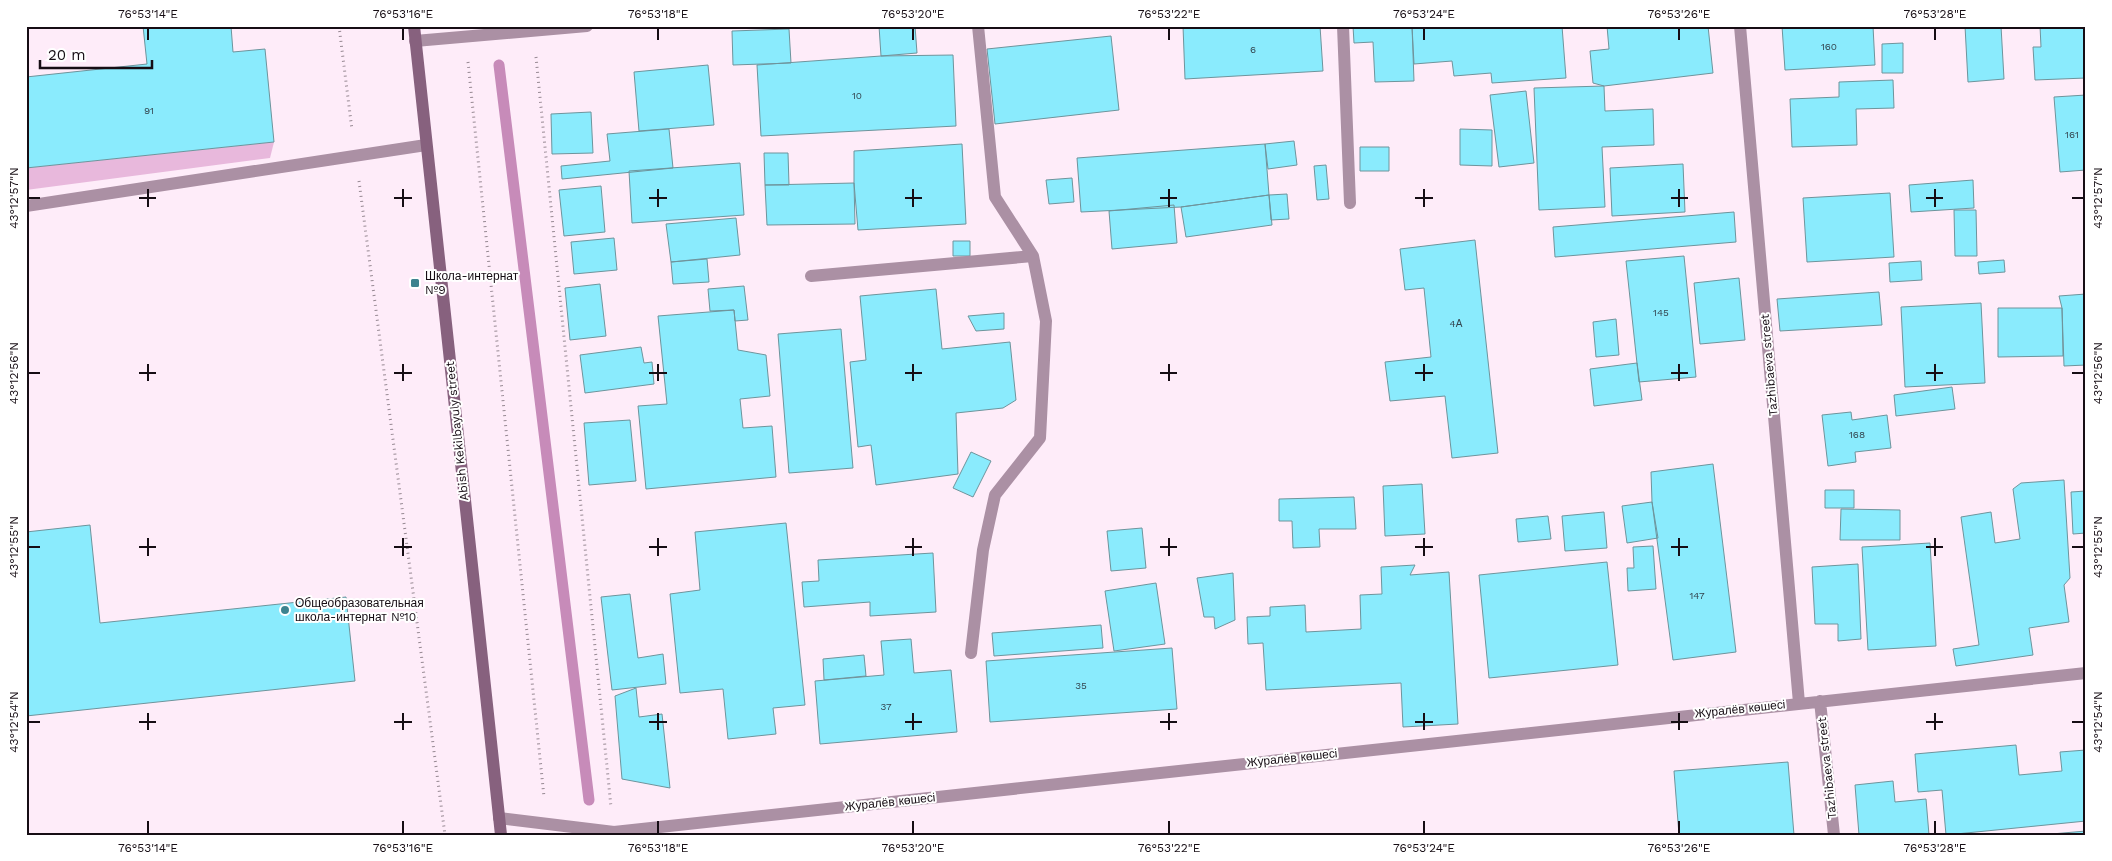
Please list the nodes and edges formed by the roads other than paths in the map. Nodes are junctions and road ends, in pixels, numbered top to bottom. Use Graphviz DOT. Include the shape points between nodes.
graph roads {
  1 [pos="414,26"];
  2 [pos="587,26"];
  3 [pos="978,26"];
  4 [pos="1343,26"];
  5 [pos="1740,26"];
  6 [pos="415,41"];
  7 [pos="426,145"];
  8 [pos="1350,203"];
  9 [pos="26,206"];
  10 [pos="1032,256"];
  11 [pos="811,276"];
  12 [pos="971,653"];
  13 [pos="2086,673"];
  14 [pos="1820,701"];
  15 [pos="1799,703"];
  16 [pos="499,818"];
  17 [pos="501,835"];
  18 [pos="1834,835"];
  1 -- 6 [label="street, Abish Kekilbayuly street"];
  2 -- 6 [label="street"];
  3 -- 10 [label="street" via="995,196"];
  4 -- 8 [label="street"];
  5 -- 15 [label="street, Tazhibaeva street"];
  6 -- 7 [label="street, Abish Kekilbayuly street"];
  7 -- 9 [label="street"];
  7 -- 16 [label="street, Abish Kekilbayuly street"];
  10 -- 11 [label="street"];
  10 -- 12 [label="street" via="1046,321 1040,438 995,495 983,550"];
  13 -- 14 [label="street, Журалёв көшесі"];
  14 -- 15 [label="street, Журалёв көшесі"];
  14 -- 18 [label="street, Tazhibaeva street"];
  15 -- 16 [label="street, Журалёв көшесі" via="614,832"];
  16 -- 17 [label="street, Abish Kekilbayuly street"];
}
